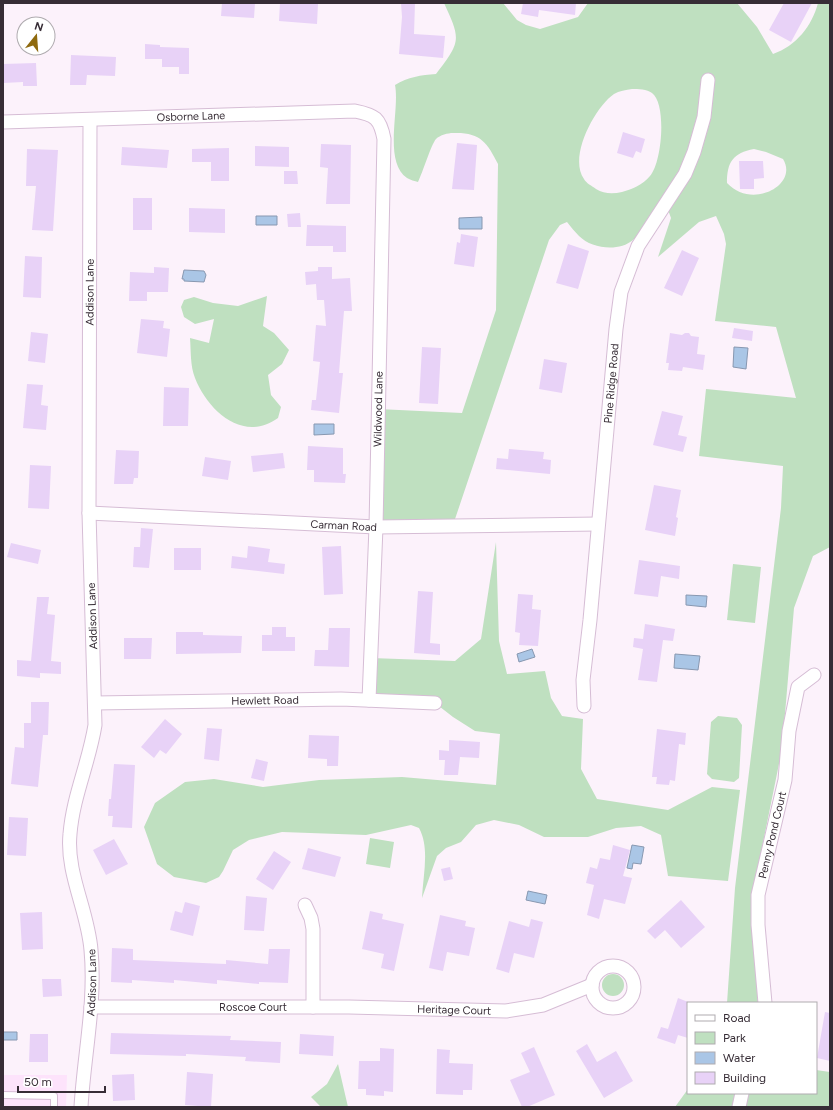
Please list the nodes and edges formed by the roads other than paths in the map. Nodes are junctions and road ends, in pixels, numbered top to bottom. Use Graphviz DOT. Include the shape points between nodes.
graph roads {
  1 [pos="708,80"];
  2 [pos="377,119"];
  3 [pos="90,120"];
  4 [pos="3,122"];
  5 [pos="89,513"];
  6 [pos="598,524"];
  7 [pos="376,527"];
  8 [pos="814,676"];
  9 [pos="369,700"];
  10 [pos="95,703"];
  11 [pos="435,703"];
  12 [pos="584,706"];
  13 [pos="305,905"];
  14 [pos="592,985"];
  15 [pos="765,1002"];
  16 [pos="90,1007"];
  17 [pos="312,1007"];
  18 [pos="742,1094"];
  19 [pos="3,1095"];
  20 [pos="54,1107"];
  21 [pos="81,1107"];
  22 [pos="739,1107"];
  1 -- 6 [label="street, Pine Ridge Road" via="704,117 685,174 638,246 621,292"];
  2 -- 3 [label="street, Osborne Lane" via="355,111"];
  2 -- 7 [label="street, Wildwood Lane" via="384,138"];
  3 -- 4 [label="street, Osborne Lane"];
  3 -- 5 [label="street, Addison Lane"];
  5 -- 7 [label="street, Carman Road"];
  5 -- 10 [label="street, Addison Lane"];
  6 -- 7 [label="street, Carman Road"];
  6 -- 12 [label="street, Pine Ridge Road" via="583,680"];
  7 -- 9 [label="street, Wildwood Lane"];
  8 -- 15 [label="street, Penny Pond Court" via="798,687 792,706 785,780 758,895"];
  9 -- 10 [label="street, Hewlett Road"];
  9 -- 11 [label="street, Hewlett Road"];
  10 -- 16 [label="street, Addison Lane" via="92,747 76,795 69,836 72,866 88,924 91,950"];
  13 -- 17 [label="street" via="313,929"];
  14 -- 17 [label="street, Heritage Court" via="543,1005 506,1011"];
  16 -- 17 [label="street, Roscoe Court"];
  16 -- 21 [label="street, Addison Lane"];
  18 -- 22 [label="street"];
  19 -- 20 [label="lane" via="54,1096"];
}
